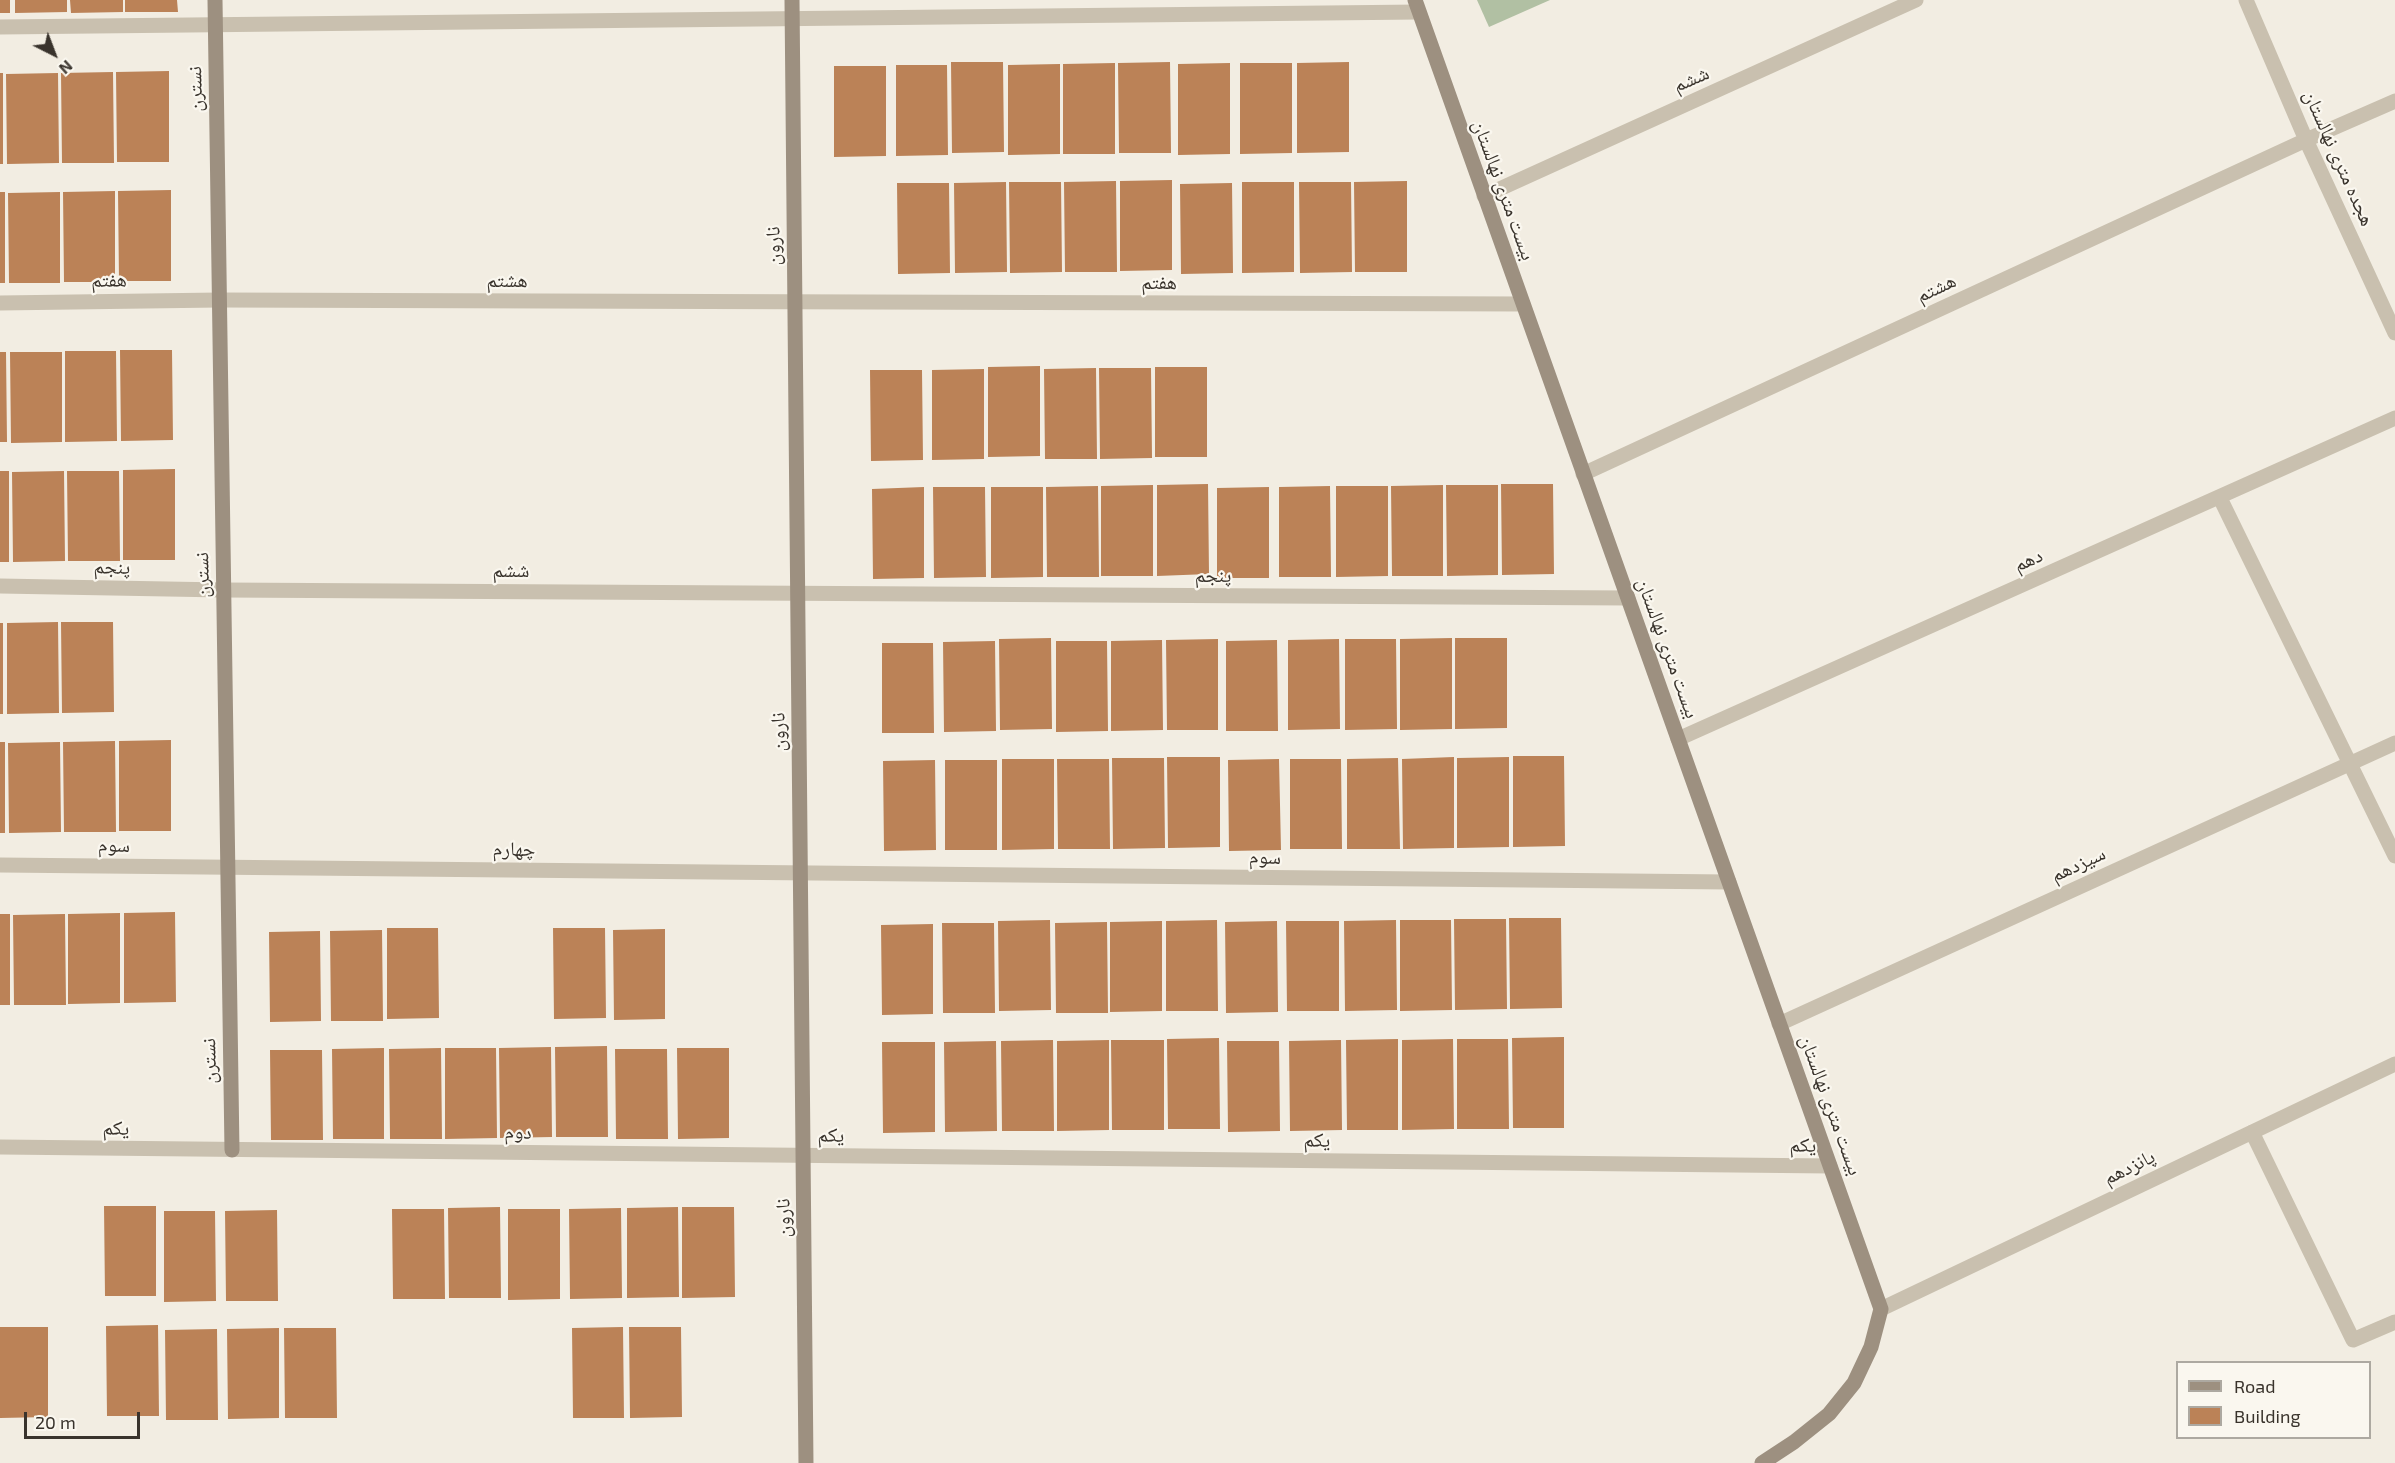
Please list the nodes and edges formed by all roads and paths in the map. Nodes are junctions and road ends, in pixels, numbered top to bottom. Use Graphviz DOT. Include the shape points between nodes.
graph roads {
  1 [pos="215,0"];
  2 [pos="792,0"];
  3 [pos="1916,0"];
  4 [pos="2246,0"];
  5 [pos="1417,6"];
  6 [pos="792,18"];
  7 [pos="215,26"];
  8 [pos="0,27"];
  9 [pos="2395,101"];
  10 [pos="2306,140"];
  11 [pos="1484,196"];
  12 [pos="219,300"];
  13 [pos="794,301"];
  14 [pos="0,303"];
  15 [pos="1523,304"];
  16 [pos="2395,333"];
  17 [pos="2395,418"];
  18 [pos="1583,474"];
  19 [pos="2220,498"];
  20 [pos="0,586"];
  21 [pos="224,590"];
  22 [pos="797,593"];
  23 [pos="1628,598"];
  24 [pos="1678,739"];
  25 [pos="2395,743"];
  26 [pos="2349,763"];
  27 [pos="2395,856"];
  28 [pos="0,865"];
  29 [pos="227,868"];
  30 [pos="800,873"];
  31 [pos="1729,882"];
  32 [pos="1779,1024"];
  33 [pos="2395,1064"];
  34 [pos="2252,1132"];
  35 [pos="0,1148"];
  36 [pos="232,1150"];
  37 [pos="803,1156"];
  38 [pos="1830,1166"];
  39 [pos="1881,1309"];
  40 [pos="2395,1322"];
  41 [pos="806,1463"];
  42 [pos="1762,1463"];
  1 -- 7 [label="street, نسترن"];
  2 -- 6 [label="street, نارون"];
  3 -- 11 [label="street, ششم"];
  4 -- 10 [label="street, هجده متری نهالستان"];
  5 -- 6 [label="street"];
  5 -- 11 [label="street, بیست متری نهالستان"];
  6 -- 7 [label="street"];
  6 -- 13 [label="street, نارون"];
  7 -- 8 [label="street"];
  7 -- 12 [label="street, نسترن"];
  9 -- 10 [label="street, هشتم"];
  10 -- 16 [label="street, هجده متری نهالستان"];
  10 -- 18 [label="street, هشتم"];
  11 -- 15 [label="street, بیست متری نهالستان"];
  12 -- 13 [label="street, هشتم"];
  12 -- 14 [label="street, هفتم"];
  12 -- 21 [label="street, نسترن"];
  13 -- 15 [label="street, هفتم"];
  13 -- 22 [label="street, نارون"];
  15 -- 18 [label="street, بیست متری نهالستان"];
  17 -- 19 [label="street, دهم"];
  18 -- 23 [label="street, بیست متری نهالستان"];
  19 -- 24 [label="street, دهم"];
  19 -- 26 [label="street"];
  20 -- 21 [label="street, پنجم"];
  21 -- 22 [label="street, ششم"];
  21 -- 29 [label="street, نسترن"];
  22 -- 23 [label="street, پنجم"];
  22 -- 30 [label="street, نارون"];
  23 -- 24 [label="street, بیست متری نهالستان"];
  24 -- 31 [label="street, بیست متری نهالستان"];
  25 -- 26 [label="street, سیزدهم"];
  26 -- 27 [label="street"];
  26 -- 32 [label="street, سیزدهم"];
  28 -- 29 [label="street, سوم"];
  29 -- 30 [label="street, چهارم"];
  29 -- 36 [label="street, نسترن"];
  30 -- 31 [label="street, سوم"];
  30 -- 37 [label="street, نارون"];
  31 -- 32 [label="street, بیست متری نهالستان"];
  32 -- 38 [label="street, بیست متری نهالستان"];
  33 -- 34 [label="street, پانزدهم"];
  34 -- 39 [label="street, پانزدهم"];
  34 -- 40 [label="street" via="2353,1340"];
  35 -- 36 [label="street, یکم"];
  36 -- 37 [label="street, دوم"];
  37 -- 38 [label="street, یکم"];
  37 -- 41 [label="street, نارون"];
  38 -- 39 [label="street, بیست متری نهالستان"];
  39 -- 42 [label="street" via="1871,1347 1854,1383 1829,1414"];
}
